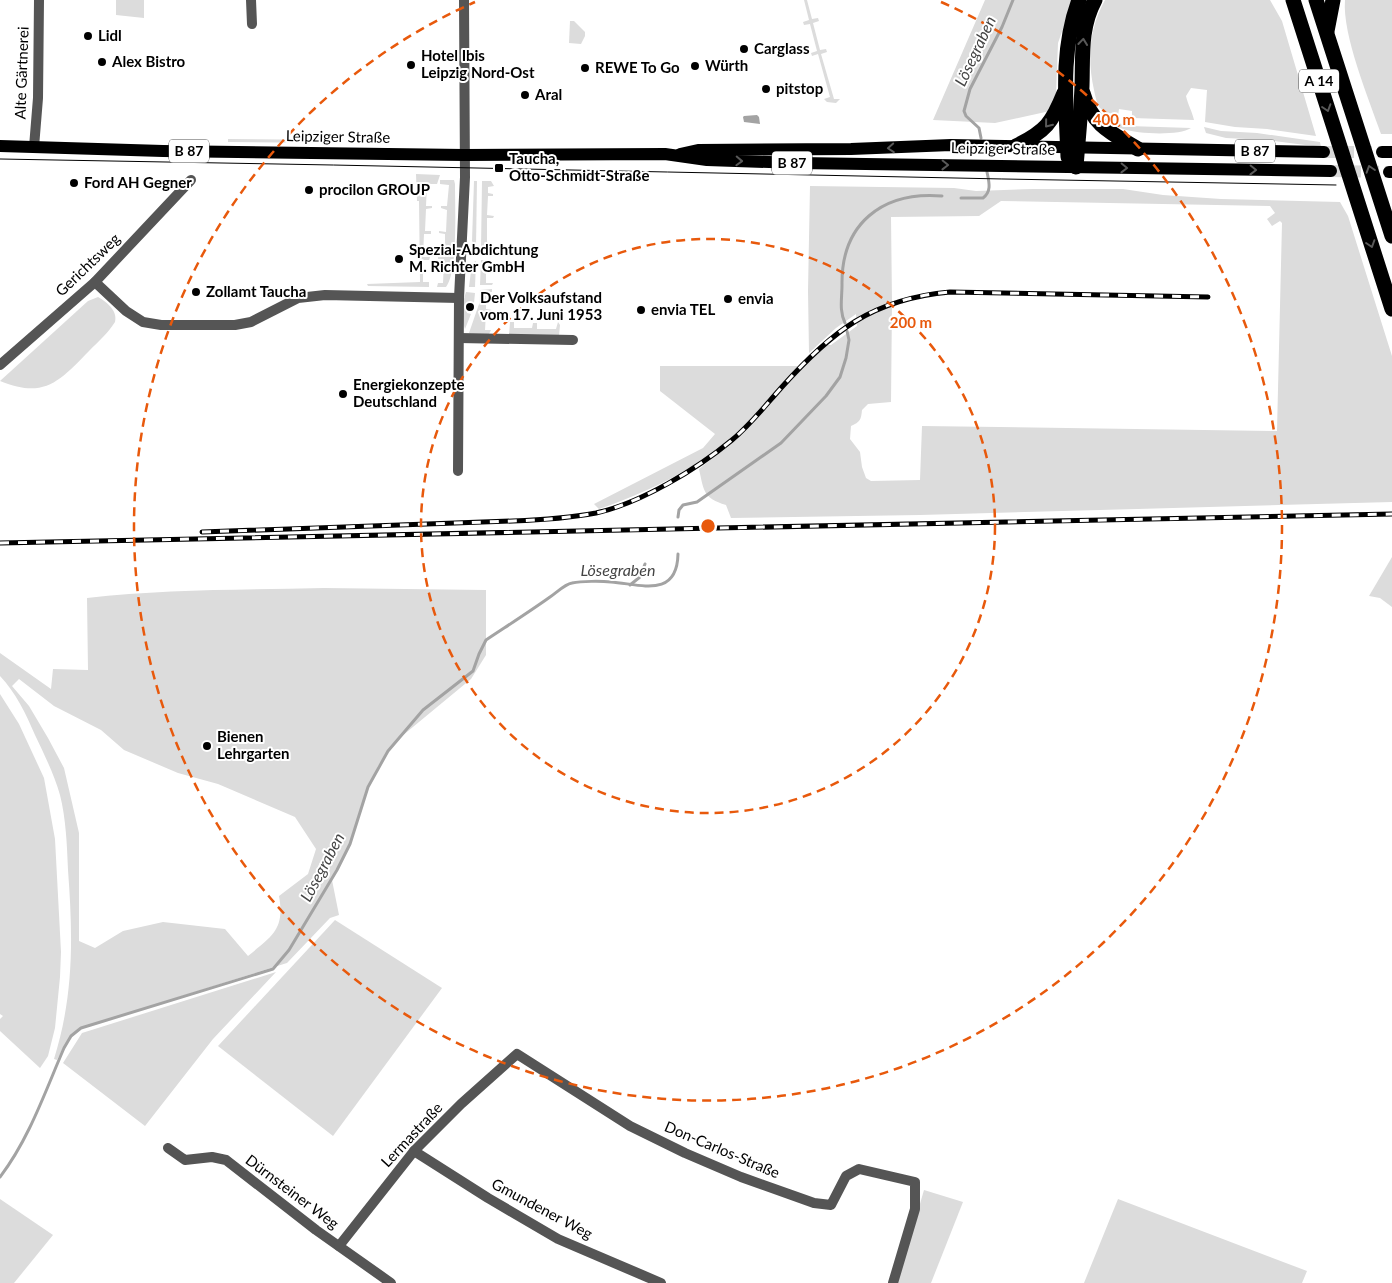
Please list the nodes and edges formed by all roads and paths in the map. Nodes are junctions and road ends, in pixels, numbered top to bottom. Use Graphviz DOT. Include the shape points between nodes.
graph roads {
  1 [pos="39,0"];
  2 [pos="251,0"];
  3 [pos="464,0"];
  4 [pos="1079,0"];
  5 [pos="1095,0"];
  6 [pos="1282,0"];
  7 [pos="1293,0"];
  8 [pos="1316,0"];
  9 [pos="1333,0"];
  10 [pos="252,24"];
  11 [pos="1302,28"];
  12 [pos="1326,33"];
  13 [pos="1082,87"];
  14 [pos="1065,89"];
  15 [pos="0,146"];
  16 [pos="1016,146"];
  17 [pos="34,147"];
  18 [pos="1073,147"];
  19 [pos="1138,148"];
  20 [pos="1324,152"];
  21 [pos="464,155"];
  22 [pos="675,155"];
  23 [pos="1072,167"];
  24 [pos="1331,171"];
  25 [pos="191,180"];
  26 [pos="1392,236"];
  27 [pos="95,282"];
  28 [pos="459,298"];
  29 [pos="1392,309"];
  30 [pos="459,338"];
  31 [pos="574,340"];
  32 [pos="0,365"];
  33 [pos="458,471"];
  34 [pos="517,1054"];
  35 [pos="168,1148"];
  36 [pos="414,1151"];
  37 [pos="340,1246"];
  38 [pos="391,1283"];
  39 [pos="661,1283"];
  40 [pos="892,1283"];
  1 -- 17 [label="street, Alte Gärtnerei"];
  2 -- 10 [label="street"];
  3 -- 21 [label="street"];
  4 -- 14 [label="highway" via="1071,22"];
  13 -- 5 [label="highway, one-way" via="1082,43 1085,24"];
  6 -- 11 [label="highway"];
  7 -- 11 [label="highway, A 14"];
  8 -- 12 [label="highway, A 14"];
  9 -- 12 [label="highway"];
  11 -- 29 [label="highway, A 14, one-way"];
  26 -- 12 [label="highway, A 14, one-way"];
  13 -- 18 [label="highway"];
  13 -- 19 [label="highway" via="1088,109 1097,122"];
  14 -- 16 [label="highway, one-way" via="1048,125"];
  14 -- 18 [label="highway"];
  15 -- 17 [label="main road, Leipziger Straße / B 87"];
  16 -- 18 [label="main road, B 87"];
  16 -- 22 [label="main road, Leipziger Straße / B 87, one-way" via="698,150"];
  17 -- 21 [label="main road, Leipziger Straße / B 87"];
  18 -- 19 [label="main road, B 87"];
  18 -- 23 [label="highway"];
  19 -- 20 [label="main road, B 87"];
  21 -- 22 [label="main road, Leipziger Straße / B 87"];
  21 -- 28 [label="street"];
  22 -- 23 [label="main road, Leipziger Straße / B 87, one-way" via="706,160"];
  23 -- 24 [label="main road, Leipziger Straße / B 87, one-way"];
  25 -- 27 [label="street, Gerichtsweg"];
  27 -- 28 [label="street" via="143,322 162,325 251,322 298,298"];
  27 -- 32 [label="street, Gerichtsweg"];
  28 -- 30 [label="street"];
  30 -- 31 [label="street"];
  30 -- 33 [label="street"];
  34 -- 36 [label="street, Lermastraße"];
  34 -- 40 [label="street, Don-Carlos-Straße" via="630,1126 741,1177 814,1203 831,1205 846,1176 859,1169 915,1182 915,1209"];
  35 -- 37 [label="street, Dürnsteiner Weg" via="186,1160 212,1157 226,1160"];
  36 -- 37 [label="street, Lermastraße"];
  36 -- 39 [label="street, Gmundener Weg" via="558,1239"];
  37 -- 38 [label="street, Dürnsteiner Weg"];
}
